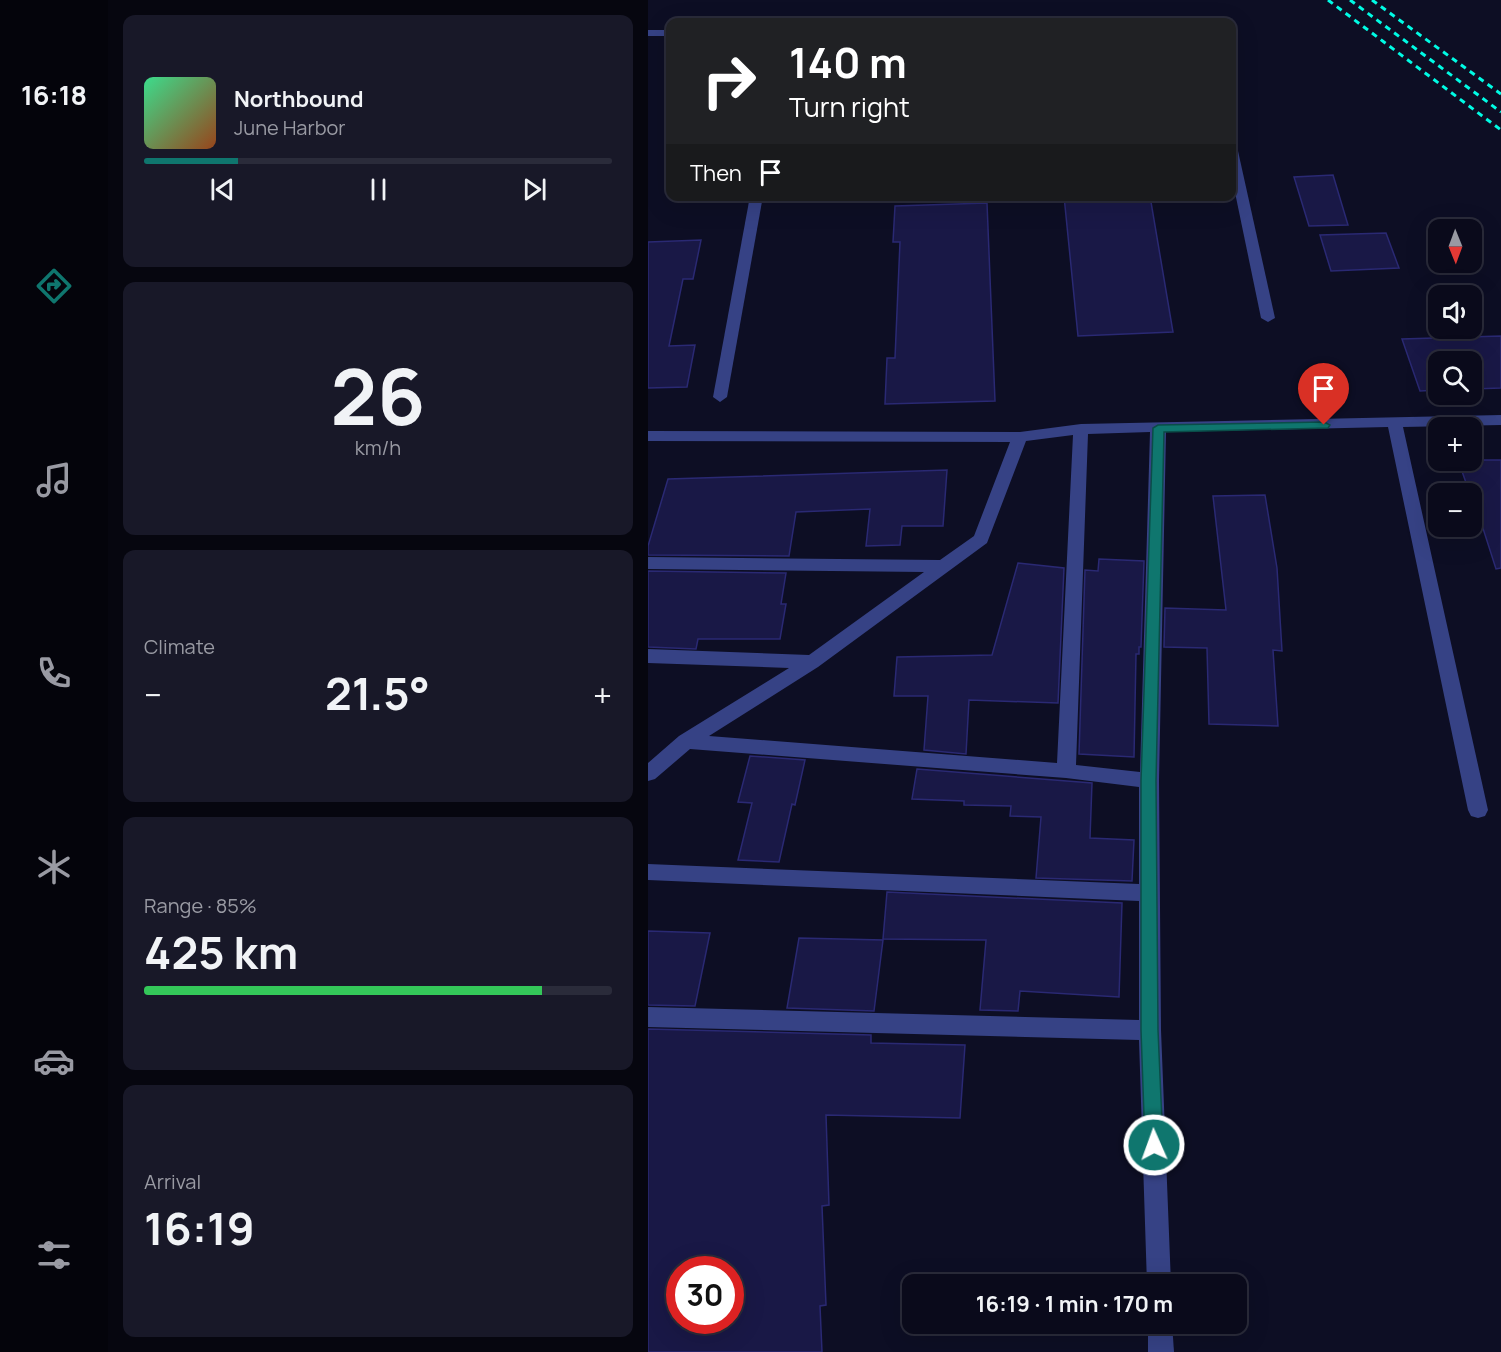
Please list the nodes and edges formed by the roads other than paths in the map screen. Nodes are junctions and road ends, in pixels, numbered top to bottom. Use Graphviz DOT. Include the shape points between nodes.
graph roads {
  1 [pos="648,33"];
  2 [pos="666,33"];
  3 [pos="1236,170"];
  4 [pos="756,201"];
  5 [pos="1268,318"];
  6 [pos="720,397"];
  7 [pos="1501,420"];
  8 [pos="1395,424"];
  9 [pos="1158,428"];
  10 [pos="1081,429"];
  11 [pos="648,436"];
  12 [pos="1020,436"];
  13 [pos="648,563"];
  14 [pos="942,566"];
  15 [pos="648,656"];
  16 [pos="812,662"];
  17 [pos="686,741"];
  18 [pos="1066,771"];
  19 [pos="648,774"];
  20 [pos="1149,781"];
  21 [pos="1478,810"];
  22 [pos="648,872"];
  23 [pos="1150,893"];
  24 [pos="648,1017"];
  25 [pos="1150,1030"];
  26 [pos="1159,1274"];
  27 [pos="1160,1334"];
  28 [pos="1161,1352"];
  1 -- 2 [label="street"];
  3 -- 5 [label="street"];
  4 -- 6 [label="street"];
  7 -- 8 [label="street"];
  8 -- 9 [label="street"];
  8 -- 21 [label="street"];
  9 -- 10 [label="street"];
  9 -- 20 [label="street"];
  10 -- 12 [label="street"];
  10 -- 18 [label="street"];
  11 -- 12 [label="street"];
  12 -- 14 [label="street" via="981,539"];
  13 -- 14 [label="street"];
  14 -- 16 [label="street"];
  15 -- 16 [label="street"];
  16 -- 17 [label="street"];
  17 -- 18 [label="street"];
  17 -- 19 [label="street"];
  18 -- 20 [label="street"];
  20 -- 23 [label="street"];
  22 -- 23 [label="street"];
  23 -- 25 [label="street"];
  24 -- 25 [label="street"];
  25 -- 26 [label="street"];
  27 -- 28 [label="street"];
}
